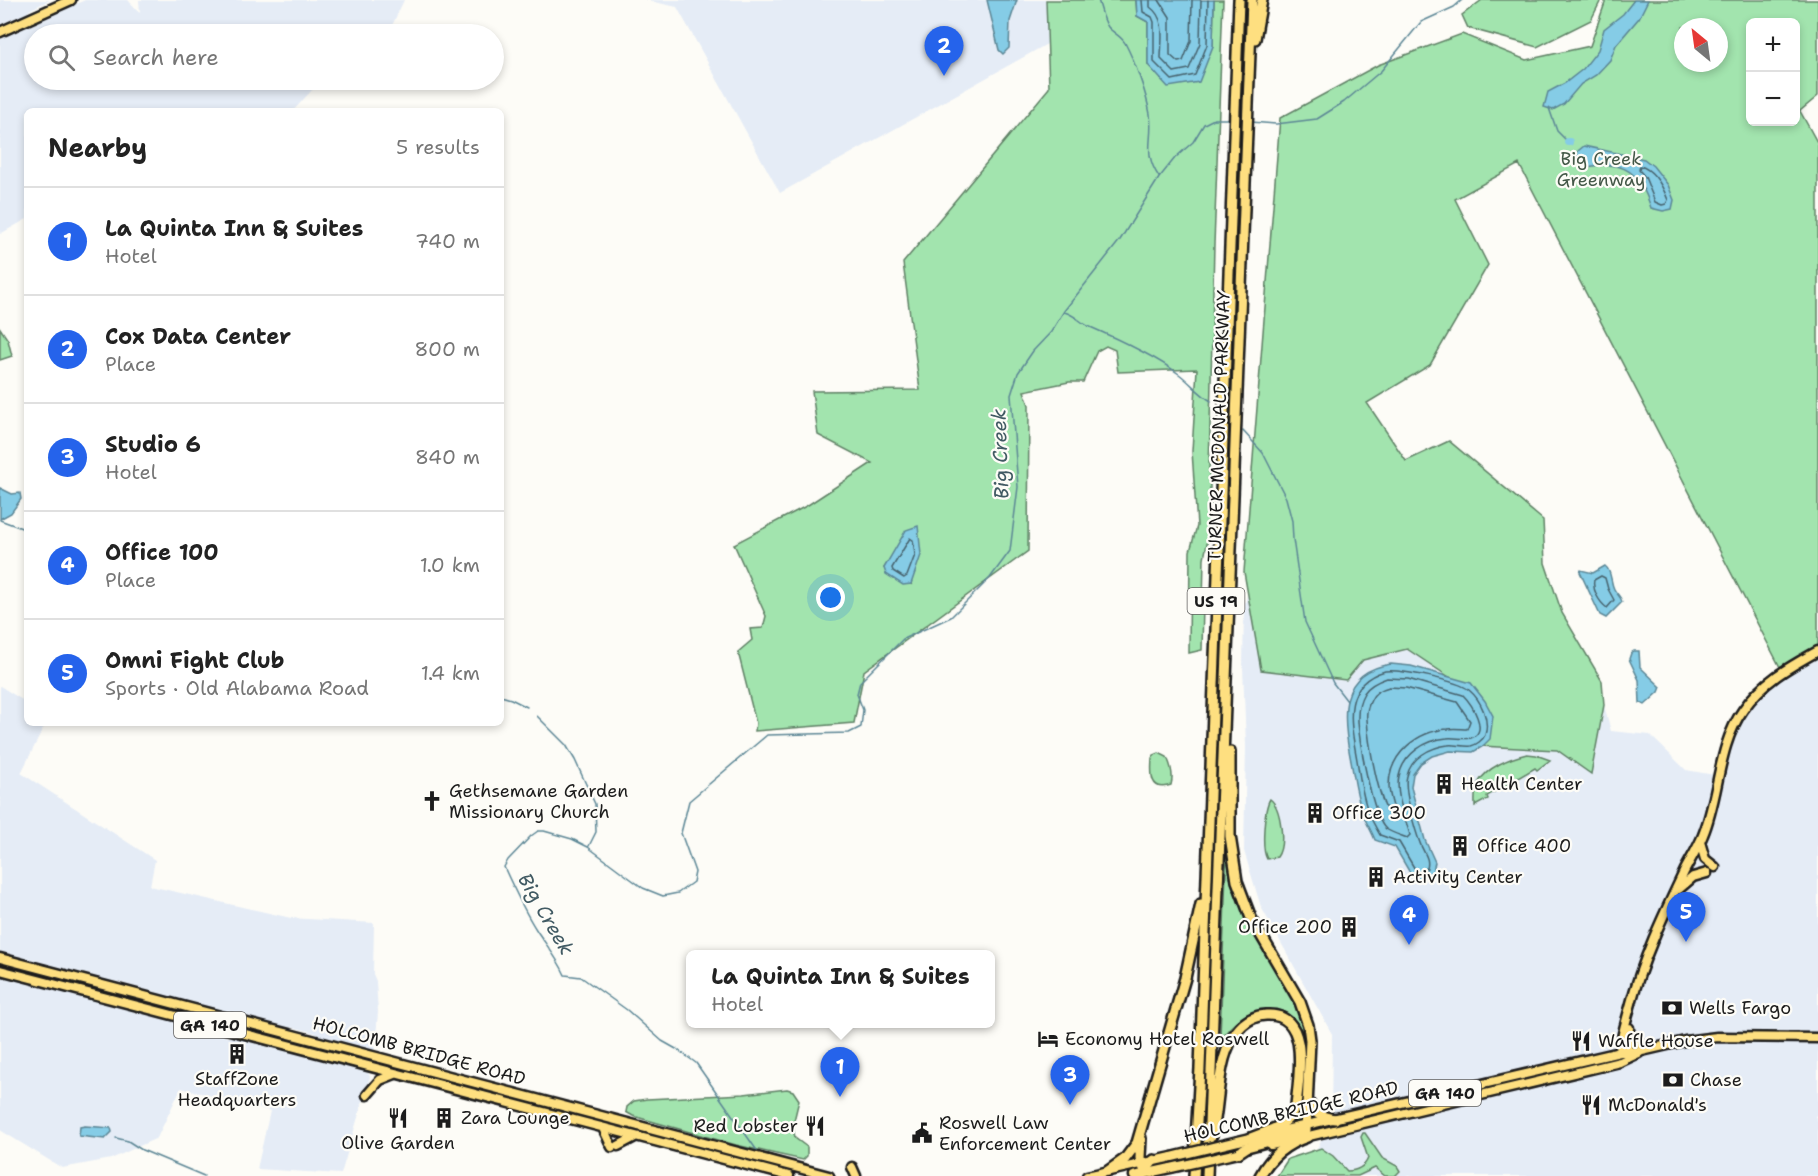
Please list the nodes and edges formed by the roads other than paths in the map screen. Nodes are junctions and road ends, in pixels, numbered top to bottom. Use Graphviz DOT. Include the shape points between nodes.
graph roads {
  1 [pos="71,0"];
  2 [pos="1234,0"];
  3 [pos="1239,0"];
  4 [pos="1252,0"];
  5 [pos="1262,0"];
  6 [pos="0,32"];
  7 [pos="1238,39"];
  8 [pos="1249,71"];
  9 [pos="1228,643"];
  10 [pos="1818,651"];
  11 [pos="1700,842"];
  12 [pos="1206,876"];
  13 [pos="1674,894"];
  14 [pos="0,958"];
  15 [pos="0,970"];
  16 [pos="1626,1029"];
  17 [pos="1818,1038"];
  18 [pos="1653,1048"];
  19 [pos="1642,1051"];
  20 [pos="1623,1052"];
  21 [pos="1608,1054"];
  22 [pos="396,1074"];
  23 [pos="367,1095"];
  24 [pos="1308,1096"];
  25 [pos="1335,1119"];
  26 [pos="1307,1126"];
  27 [pos="1142,1127"];
  28 [pos="603,1128"];
  29 [pos="635,1137"];
  30 [pos="1307,1137"];
  31 [pos="1251,1138"];
  32 [pos="1207,1152"];
  33 [pos="1238,1153"];
  34 [pos="1154,1161"];
  35 [pos="1108,1171"];
  36 [pos="1143,1172"];
  37 [pos="788,1176"];
  38 [pos="829,1176"];
  39 [pos="1087,1176"];
  40 [pos="1194,1176"];
  41 [pos="1207,1176"];
  42 [pos="1260,1176"];
  1 -- 6 [label="main road"];
  2 -- 7 [label="highway"];
  3 -- 7 [label="highway, TURNER MCDONALD PARKWAY / US 19"];
  4 -- 8 [label="highway, TURNER MCDONALD PARKWAY / US 19"];
  5 -- 8 [label="highway"];
  7 -- 12 [label="highway, TURNER MCDONALD PARKWAY / US 19"];
  8 -- 9 [label="highway, TURNER MCDONALD PARKWAY / US 19"];
  9 -- 24 [label="highway" via="1233,860 1251,918 1306,1018 1310,1040"];
  9 -- 32 [label="highway, TURNER MCDONALD PARKWAY / US 19"];
  10 -- 11 [label="main road" via="1772,679 1743,709 1727,741"];
  11 -- 13 [label="main road"];
  11 -- 13 [label="main road" via="1711,870 1693,877"];
  12 -- 27 [label="highway" via="1191,952"];
  12 -- 40 [label="highway, TURNER MCDONALD PARKWAY / US 19"];
  13 -- 16 [label="main road" via="1643,962"];
  14 -- 38 [label="main road, HOLCOMB BRIDGE ROAD / GA 140"];
  15 -- 22 [label="main road, HOLCOMB BRIDGE ROAD / GA 140"];
  16 -- 18 [label="main road" via="1634,1041"];
  16 -- 20 [label="main road"];
  16 -- 21 [label="main road"];
  17 -- 18 [label="main road, HOLCOMB BRIDGE ROAD / GA 140" via="1727,1036"];
  18 -- 19 [label="main road, HOLCOMB BRIDGE ROAD / GA 140"];
  19 -- 20 [label="main road, HOLCOMB BRIDGE ROAD / GA 140"];
  19 -- 30 [label="main road, HOLCOMB BRIDGE ROAD / GA 140" via="1620,1062"];
  20 -- 21 [label="main road, HOLCOMB BRIDGE ROAD / GA 140"];
  21 -- 25 [label="main road, HOLCOMB BRIDGE ROAD / GA 140"];
  22 -- 23 [label="main road" via="383,1078"];
  22 -- 28 [label="main road, HOLCOMB BRIDGE ROAD / GA 140"];
  24 -- 25 [label="highway" via="1316,1114"];
  24 -- 26 [label="highway"];
  25 -- 26 [label="main road, HOLCOMB BRIDGE ROAD / GA 140"];
  26 -- 31 [label="main road, HOLCOMB BRIDGE ROAD / GA 140"];
  26 -- 33 [label="highway" via="1302,1133 1247,1147"];
  27 -- 35 [label="highway" via="1134,1149"];
  27 -- 36 [label="highway"];
  28 -- 29 [label="main road, HOLCOMB BRIDGE ROAD / GA 140"];
  28 -- 29 [label="main road" via="615,1146"];
  29 -- 37 [label="main road, HOLCOMB BRIDGE ROAD / GA 140"];
  30 -- 33 [label="main road, HOLCOMB BRIDGE ROAD / GA 140"];
  30 -- 42 [label="highway" via="1281,1150"];
  31 -- 32 [label="highway" via="1285,1122 1296,1103 1298,1038 1290,1024 1275,1016 1248,1021 1231,1042"];
  31 -- 34 [label="main road, HOLCOMB BRIDGE ROAD / GA 140, bridge"];
  32 -- 41 [label="highway, TURNER MCDONALD PARKWAY / US 19"];
  33 -- 36 [label="main road, HOLCOMB BRIDGE ROAD / GA 140, bridge"];
  34 -- 36 [label="highway"];
  35 -- 36 [label="main road, HOLCOMB BRIDGE ROAD / GA 140"];
  35 -- 39 [label="main road, HOLCOMB BRIDGE ROAD / GA 140"];
}
